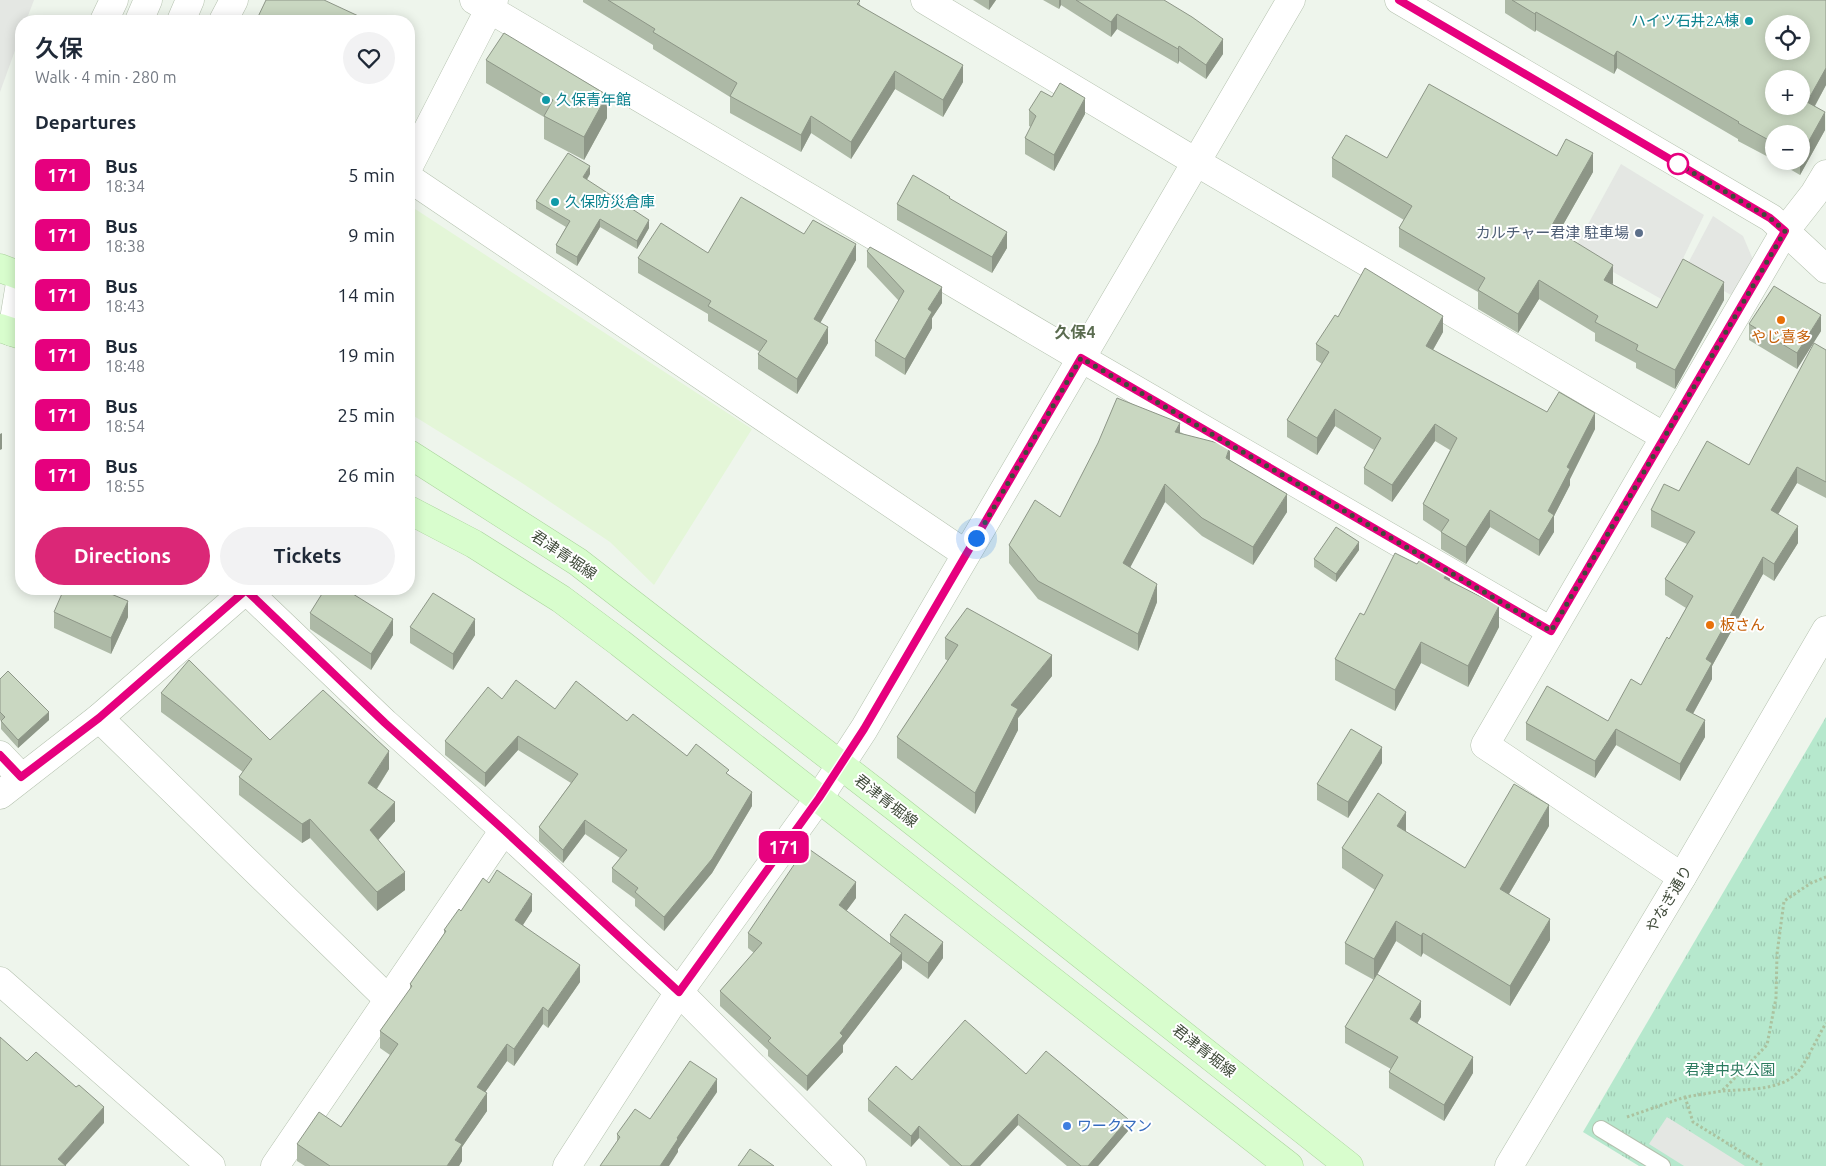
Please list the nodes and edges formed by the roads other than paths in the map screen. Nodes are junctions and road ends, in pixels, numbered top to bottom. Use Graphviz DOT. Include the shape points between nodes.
graph roads {
  1 [pos="114,0"];
  2 [pos="148,0"];
  3 [pos="190,0"];
  4 [pos="234,0"];
  5 [pos="925,0"];
  6 [pos="1290,0"];
  7 [pos="1399,0"];
  8 [pos="486,3"];
  9 [pos="107,15"];
  10 [pos="142,15"];
  11 [pos="183,15"];
  12 [pos="226,15"];
  13 [pos="415,153"];
  14 [pos="1196,162"];
  15 [pos="1826,174"];
  16 [pos="415,182"];
  17 [pos="1785,231"];
  18 [pos="0,268"];
  19 [pos="1826,269"];
  20 [pos="15,274"];
  21 [pos="1081,358"];
  22 [pos="1665,437"];
  23 [pos="415,458"];
  24 [pos="415,513"];
  25 [pos="966,554"];
  26 [pos="239,595"];
  27 [pos="250,595"];
  28 [pos="1826,630"];
  29 [pos="1551,631"];
  30 [pos="99,718"];
  31 [pos="0,755"];
  32 [pos="839,765"];
  33 [pos="21,777"];
  34 [pos="0,794"];
  35 [pos="819,798"];
  36 [pos="504,830"];
  37 [pos="1682,877"];
  38 [pos="0,980"];
  39 [pos="679,992"];
  40 [pos="388,999"];
  41 [pos="1601,1129"];
  42 [pos="211,1166"];
  43 [pos="275,1166"];
  44 [pos="567,1166"];
  45 [pos="852,1166"];
  46 [pos="1289,1166"];
  47 [pos="1349,1166"];
  48 [pos="1509,1166"];
  49 [pos="1662,1166"];
  1 -- 9 [label="street"];
  2 -- 10 [label="street"];
  3 -- 11 [label="street"];
  4 -- 12 [label="street"];
  5 -- 14 [label="street"];
  6 -- 14 [label="street"];
  7 -- 17 [label="street" via="1770,218"];
  8 -- 13 [label="street"];
  8 -- 21 [label="street"];
  14 -- 21 [label="street"];
  14 -- 22 [label="street"];
  15 -- 17 [label="street"];
  16 -- 25 [label="street"];
  17 -- 19 [label="street"];
  17 -- 22 [label="street"];
  18 -- 20 [label="main road"];
  21 -- 25 [label="street"];
  21 -- 29 [label="street"];
  22 -- 29 [label="street"];
  23 -- 32 [label="main road, 君津青堀線" via="578,562"];
  24 -- 35 [label="main road" via="474,544 561,600"];
  25 -- 32 [label="street" via="864,729"];
  26 -- 30 [label="street"];
  27 -- 36 [label="street"];
  28 -- 37 [label="street, やなぎ通り"];
  29 -- 37 [label="street" via="1485,745"];
  30 -- 33 [label="street"];
  30 -- 40 [label="street"];
  31 -- 33 [label="street"];
  32 -- 35 [label="street"];
  32 -- 47 [label="main road, 君津青堀線"];
  33 -- 34 [label="street"];
  35 -- 39 [label="street"];
  35 -- 46 [label="main road"];
  36 -- 39 [label="street"];
  36 -- 40 [label="street"];
  37 -- 48 [label="street, やなぎ通り"];
  38 -- 42 [label="street"];
  39 -- 44 [label="street"];
  39 -- 45 [label="street"];
  40 -- 43 [label="street"];
  41 -- 49 [label="lane"];
}
